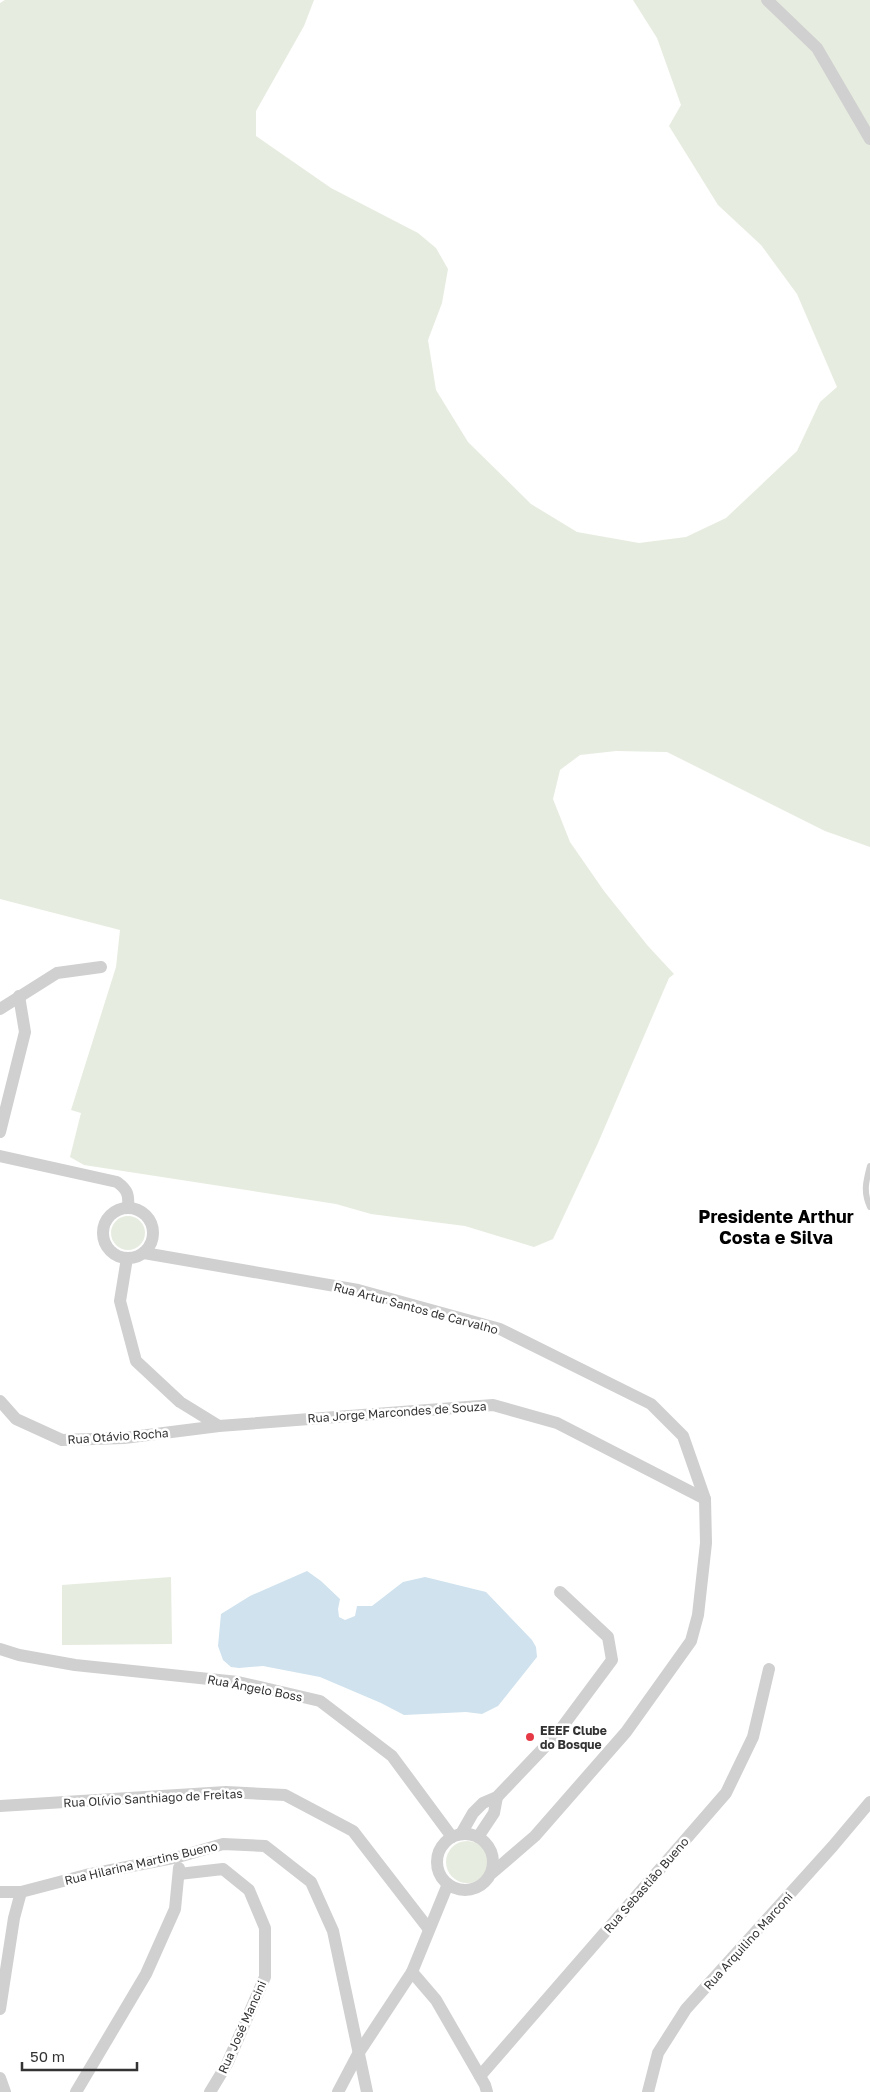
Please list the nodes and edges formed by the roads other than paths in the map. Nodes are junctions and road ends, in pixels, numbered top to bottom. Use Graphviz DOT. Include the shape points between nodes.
graph roads {
  1 [pos="768,0"];
  2 [pos="870,139"];
  3 [pos="101,966"];
  4 [pos="19,996"];
  5 [pos="0,1009"];
  6 [pos="0,1132"];
  7 [pos="0,1156"];
  8 [pos="870,1166"];
  9 [pos="870,1207"];
  10 [pos="128,1208"];
  11 [pos="144,1253"];
  12 [pos="127,1258"];
  13 [pos="0,1400"];
  14 [pos="219,1426"];
  15 [pos="705,1499"];
  16 [pos="560,1592"];
  17 [pos="0,1649"];
  18 [pos="769,1669"];
  19 [pos="497,1797"];
  20 [pos="870,1802"];
  21 [pos="0,1806"];
  22 [pos="456,1836"];
  23 [pos="478,1837"];
  24 [pos="178,1857"];
  25 [pos="492,1873"];
  26 [pos="179,1874"];
  27 [pos="448,1884"];
  28 [pos="0,1892"];
  29 [pos="21,1892"];
  30 [pos="428,1928"];
  31 [pos="412,1972"];
  32 [pos="0,2009"];
  33 [pos="358,2054"];
  34 [pos="480,2076"];
  35 [pos="0,2078"];
  36 [pos="5,2092"];
  37 [pos="76,2092"];
  38 [pos="210,2092"];
  39 [pos="338,2092"];
  40 [pos="368,2092"];
  41 [pos="487,2092"];
  42 [pos="648,2092"];
  1 -- 2 [label="street" via="817,48"];
  3 -- 4 [label="street" via="57,973"];
  4 -- 5 [label="street"];
  4 -- 6 [label="street" via="25,1032"];
  7 -- 10 [label="street" via="117,1182 129,1194"];
  8 -- 9 [label="lane" via="865,1186"];
  10 -- 11 [label="street" via="146,1215 151,1223 152,1241"];
  10 -- 12 [label="street" via="110,1215 105,1222 103,1236 111,1252"];
  11 -- 12 [label="street"];
  11 -- 15 [label="street, Rua Artur Santos de Carvalho" via="358,1290 500,1329 651,1404 683,1436"];
  12 -- 14 [label="street" via="120,1301 136,1360 180,1402"];
  13 -- 14 [label="street, Rua Otávio Rocha" via="16,1419 62,1440 124,1438"];
  14 -- 15 [label="street, Rua Jorge Marcondes de Souza" via="494,1405 557,1423"];
  15 -- 25 [label="street" via="706,1543 698,1614 691,1641 626,1732 535,1836"];
  16 -- 19 [label="street" via="608,1637 612,1660 557,1734"];
  17 -- 22 [label="street, Rua Ângelo Boss" via="75,1665 238,1682 320,1701 392,1756"];
  18 -- 34 [label="street, Rua Sebastião Bueno" via="754,1736 726,1793"];
  19 -- 22 [label="street" via="473,1813"];
  19 -- 23 [label="street" via="494,1814"];
  20 -- 42 [label="street, Rua Arquilino Marconi" via="686,2009 658,2053"];
  21 -- 30 [label="street, Rua Olívio Santhiago de Freitas" via="226,1792 285,1795 353,1831"];
  22 -- 23 [label="street" via="470,1834"];
  22 -- 27 [label="street" via="439,1850 437,1859 441,1877"];
  23 -- 25 [label="street" via="491,1851 494,1860"];
  24 -- 26 [label="street"];
  24 -- 29 [label="street, Rua Hilarina Martins Bueno"];
  24 -- 33 [label="street, Rua Hilarina Martins Bueno" via="223,1844 265,1846 311,1882 333,1931"];
  25 -- 27 [label="street" via="483,1885 474,1889 456,1889"];
  26 -- 37 [label="street" via="175,1909 146,1974"];
  26 -- 38 [label="street, Rua José Mancini" via="223,1869 250,1890 265,1928 265,1977 227,2064"];
  27 -- 30 [label="street"];
  28 -- 29 [label="street, Rua Hilarina Martins Bueno"];
  29 -- 32 [label="street"];
  30 -- 31 [label="street"];
  31 -- 33 [label="street"];
  31 -- 34 [label="street" via="436,2000"];
  33 -- 39 [label="street"];
  33 -- 40 [label="street, Rua Hilarina Martins Bueno"];
  34 -- 41 [label="street"];
  35 -- 36 [label="street"];
}
